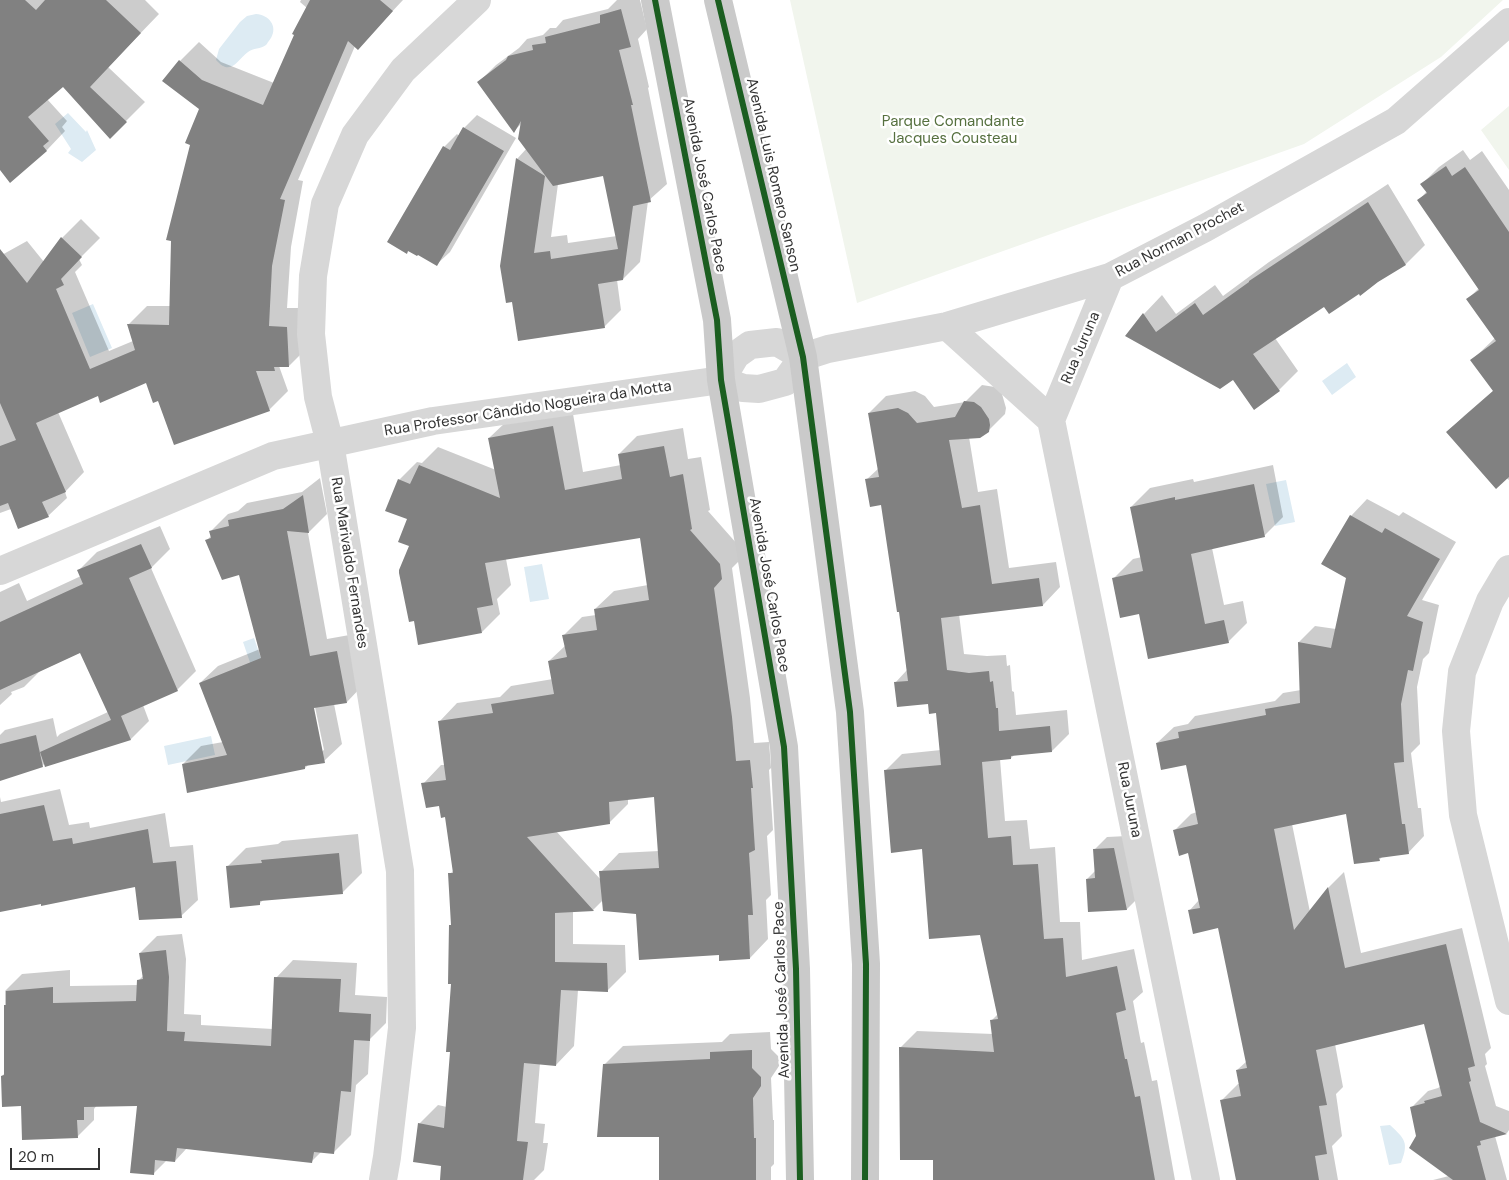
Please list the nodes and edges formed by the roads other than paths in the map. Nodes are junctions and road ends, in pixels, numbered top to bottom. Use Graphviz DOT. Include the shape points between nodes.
graph roads {
  1 [pos="478,0"];
  2 [pos="655,0"];
  3 [pos="718,0"];
  4 [pos="1509,22"];
  5 [pos="1110,277"];
  6 [pos="947,326"];
  7 [pos="803,356"];
  8 [pos="721,380"];
  9 [pos="1051,420"];
  10 [pos="330,443"];
  11 [pos="1509,569"];
  12 [pos="0,571"];
  13 [pos="1509,1001"];
  14 [pos="382,1180"];
  15 [pos="800,1180"];
  16 [pos="865,1180"];
  17 [pos="1206,1180"];
  1 -- 10 [label="street, Rua Marivaldo Fernandes" via="403,70 355,135 325,204 313,276 311,334 318,397"];
  2 -- 8 [label="main road, Avenida José Carlos Pace" via="717,320"];
  3 -- 7 [label="main road, Avenida Luis Romero Sanson"];
  4 -- 5 [label="street, Rua Norman Prochet" via="1396,120 1205,228"];
  5 -- 6 [label="street, Rua Norman Prochet"];
  5 -- 9 [label="street, Rua Juruna"];
  6 -- 7 [label="street, Rua Norman Prochet"];
  6 -- 9 [label="street"];
  7 -- 8 [label="street" via="785,382 759,389 743,388"];
  7 -- 8 [label="street" via="777,342 750,345 736,355"];
  7 -- 16 [label="main road" via="850,712 866,964"];
  8 -- 10 [label="street, Rua Professor Cândido Nogueira da Motta" via="433,421"];
  8 -- 15 [label="main road, Avenida José Carlos Pace" via="784,747 796,969"];
  9 -- 17 [label="street, Rua Juruna"];
  10 -- 12 [label="street, Rua Professor Cândido Nogueira da Motta" via="273,456"];
  10 -- 14 [label="street, Rua Marivaldo Fernandes" via="400,871 402,1028"];
  11 -- 13 [label="street" via="1490,601 1462,672 1456,731 1463,815"];
}
